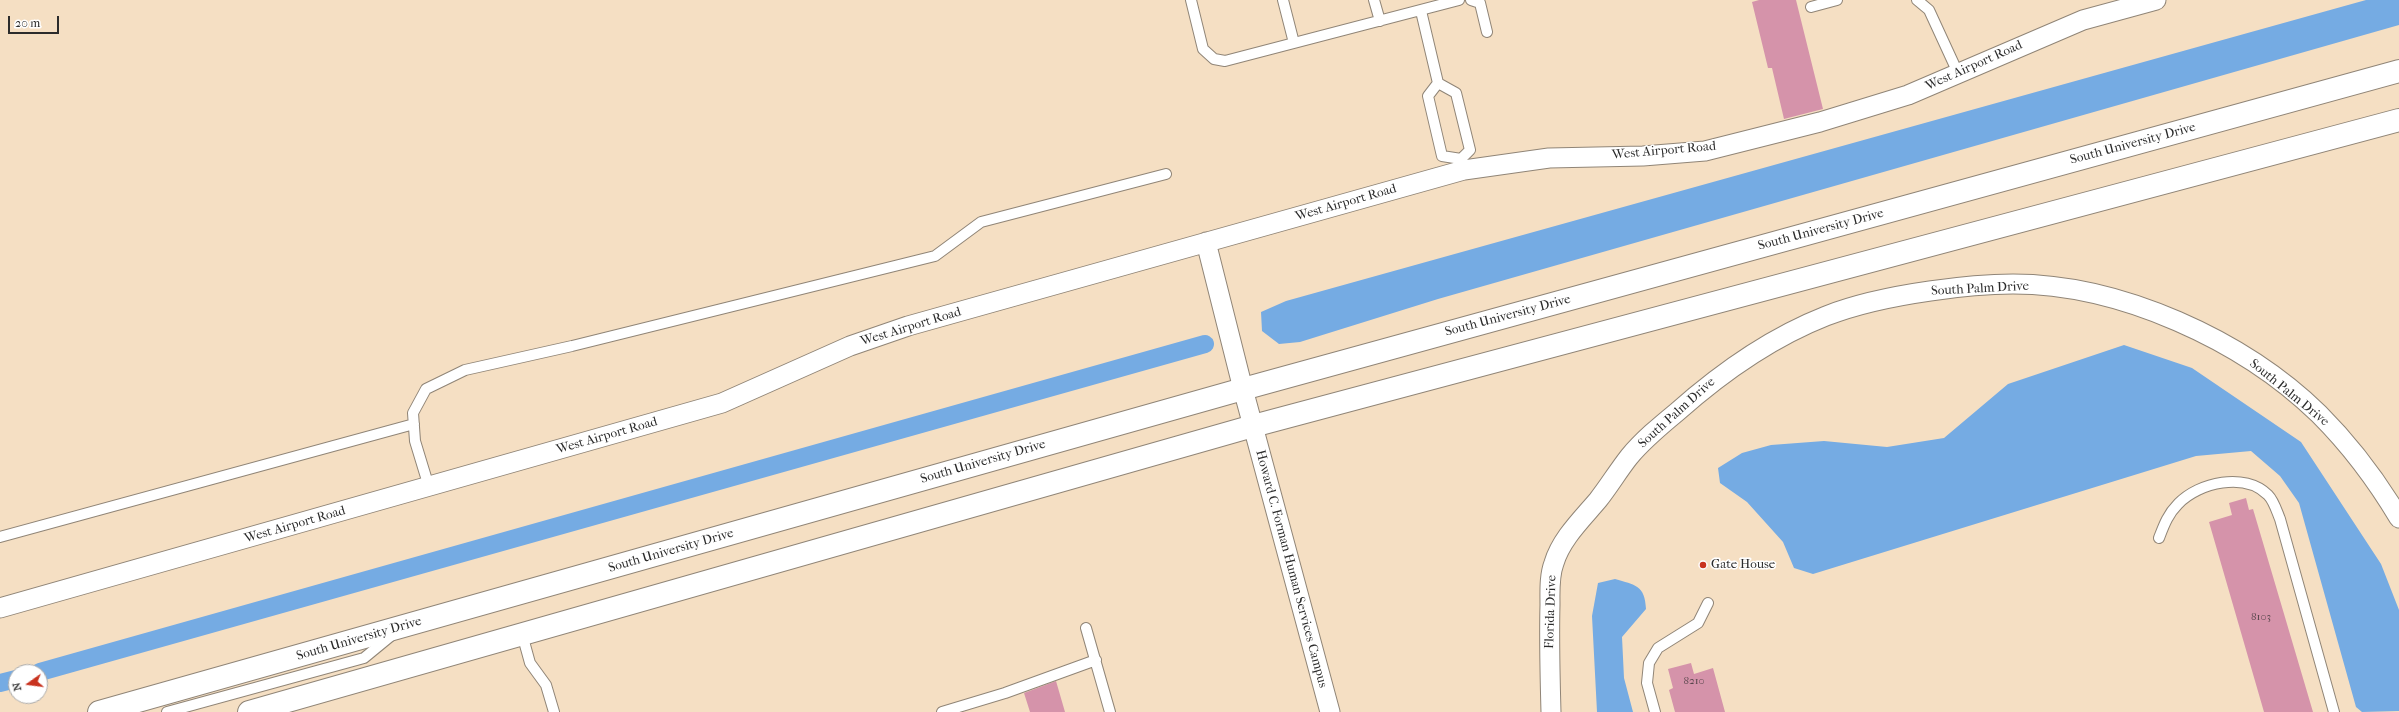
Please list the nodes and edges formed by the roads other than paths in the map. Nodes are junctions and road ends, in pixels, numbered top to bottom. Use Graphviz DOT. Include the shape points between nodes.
graph roads {
  1 [pos="1191,0"];
  2 [pos="1283,0"];
  3 [pos="1374,0"];
  4 [pos="1459,0"];
  5 [pos="1471,0"];
  6 [pos="1837,0"];
  7 [pos="1917,0"];
  8 [pos="2156,0"];
  9 [pos="1811,7"];
  10 [pos="1421,11"];
  11 [pos="1380,21"];
  12 [pos="1487,32"];
  13 [pos="1294,43"];
  14 [pos="2399,72"];
  15 [pos="1958,73"];
  16 [pos="1438,83"];
  17 [pos="2399,120"];
  18 [pos="1462,164"];
  19 [pos="1166,174"];
  20 [pos="1206,242"];
  21 [pos="1243,389"];
  22 [pos="414,424"];
  23 [pos="1253,426"];
  24 [pos="429,487"];
  25 [pos="2399,518"];
  26 [pos="1581,520"];
  27 [pos="0,537"];
  28 [pos="2159,538"];
  29 [pos="1708,603"];
  30 [pos="0,608"];
  31 [pos="403,626"];
  32 [pos="1086,628"];
  33 [pos="522,634"];
  34 [pos="1096,660"];
  35 [pos="99,712"];
  36 [pos="167,712"];
  37 [pos="249,712"];
  38 [pos="554,712"];
  39 [pos="942,712"];
  40 [pos="1110,712"];
  41 [pos="1330,712"];
  42 [pos="1551,712"];
  43 [pos="1655,712"];
  44 [pos="2334,712"];
  1 -- 13 [label="lane" via="1203,49 1214,59 1225,61"];
  2 -- 13 [label="lane"];
  3 -- 11 [label="lane"];
  4 -- 10 [label="lane"];
  5 -- 12 [label="lane" via="1480,3"];
  6 -- 9 [label="lane"];
  7 -- 15 [label="lane" via="1929,10"];
  8 -- 15 [label="street, West Airport Road" via="2083,20"];
  10 -- 11 [label="lane"];
  10 -- 16 [label="lane"];
  11 -- 13 [label="lane"];
  14 -- 21 [label="main road, South University Drive"];
  15 -- 18 [label="street, West Airport Road" via="1908,95 1820,122 1705,151"];
  16 -- 18 [label="lane" via="1456,93 1470,150"];
  16 -- 18 [label="lane" via="1428,96 1442,156"];
  17 -- 23 [label="main road"];
  18 -- 20 [label="street, West Airport Road"];
  19 -- 22 [label="lane" via="981,222 935,256 465,370 426,389 413,413"];
  20 -- 21 [label="street"];
  20 -- 24 [label="street, West Airport Road" via="908,326 850,346 722,403"];
  21 -- 23 [label="street"];
  21 -- 31 [label="main road, South University Drive"];
  22 -- 24 [label="lane" via="415,441"];
  22 -- 27 [label="lane"];
  23 -- 33 [label="main road"];
  23 -- 41 [label="street, Howard C. Forman Human Services Campus"];
  24 -- 30 [label="street, West Airport Road"];
  25 -- 26 [label="street, South Palm Drive" via="2350,448 2334,430 2318,413 2257,365 2212,338 2169,318 2114,300 2060,288 2014,284 1951,288 1888,298 1828,315 1768,343 1711,382 1657,429 1630,457"];
  26 -- 42 [label="street, Florida Drive" via="1566,539 1554,564 1550,586"];
  28 -- 44 [label="lane" via="2167,517 2179,502 2208,486 2236,481 2250,484 2268,495 2280,520"];
  29 -- 43 [label="lane" via="1698,623 1658,648 1649,663 1647,684"];
  31 -- 35 [label="main road, South University Drive"];
  31 -- 36 [label="lane" via="364,658"];
  32 -- 34 [label="lane"];
  33 -- 37 [label="main road"];
  33 -- 38 [label="lane" via="530,663 546,685"];
  34 -- 39 [label="lane" via="1005,693"];
  34 -- 40 [label="lane"];
}
